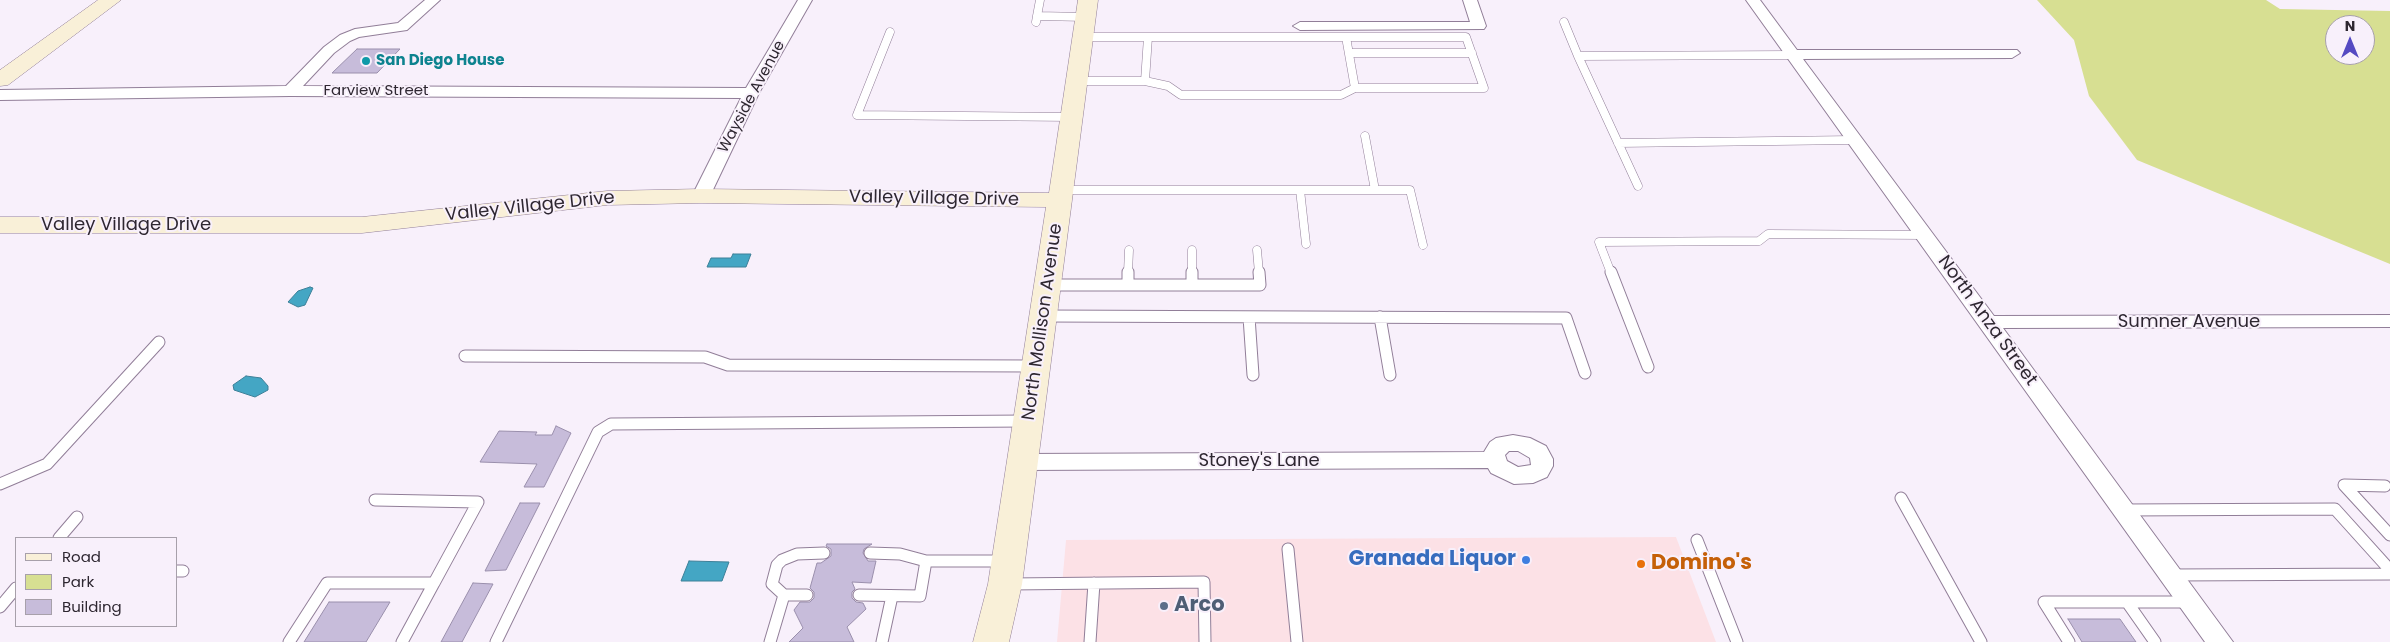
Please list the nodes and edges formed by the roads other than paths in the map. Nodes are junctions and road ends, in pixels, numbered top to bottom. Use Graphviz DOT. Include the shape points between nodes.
graph roads {
  1 [pos="111,0"];
  2 [pos="432,0"];
  3 [pos="806,0"];
  4 [pos="1040,0"];
  5 [pos="1470,0"];
  6 [pos="1753,0"];
  7 [pos="1086,18"];
  8 [pos="1564,22"];
  9 [pos="1300,26"];
  10 [pos="890,32"];
  11 [pos="1148,37"];
  12 [pos="1346,37"];
  13 [pos="1349,53"];
  14 [pos="1472,53"];
  15 [pos="2012,53"];
  16 [pos="1792,55"];
  17 [pos="1578,56"];
  18 [pos="0,80"];
  19 [pos="1077,80"];
  20 [pos="1145,80"];
  21 [pos="1355,88"];
  22 [pos="290,91"];
  23 [pos="751,93"];
  24 [pos="0,95"];
  25 [pos="1072,117"];
  26 [pos="1365,136"];
  27 [pos="1853,140"];
  28 [pos="1618,143"];
  29 [pos="1638,186"];
  30 [pos="1300,190"];
  31 [pos="1375,190"];
  32 [pos="1060,195"];
  33 [pos="701,196"];
  34 [pos="0,225"];
  35 [pos="1924,235"];
  36 [pos="1306,244"];
  37 [pos="1423,245"];
  38 [pos="1129,250"];
  39 [pos="1192,250"];
  40 [pos="1257,250"];
  41 [pos="1048,285"];
  42 [pos="1128,285"];
  43 [pos="1192,285"];
  44 [pos="1044,316"];
  45 [pos="1249,317"];
  46 [pos="1380,317"];
  47 [pos="2390,321"];
  48 [pos="1988,322"];
  49 [pos="159,342"];
  50 [pos="465,356"];
  51 [pos="1037,366"];
  52 [pos="1648,367"];
  53 [pos="1584,373"];
  54 [pos="1253,375"];
  55 [pos="1390,375"];
  56 [pos="1029,421"];
  57 [pos="1494,460"];
  58 [pos="1023,462"];
  59 [pos="0,484"];
  60 [pos="2385,486"];
  61 [pos="1901,498"];
  62 [pos="375,500"];
  63 [pos="2124,510"];
  64 [pos="77,517"];
  65 [pos="2390,535"];
  66 [pos="60,537"];
  67 [pos="1697,540"];
  68 [pos="1288,549"];
  69 [pos="824,553"];
  70 [pos="870,553"];
  71 [pos="926,561"];
  72 [pos="2390,570"];
  73 [pos="1007,572"];
  74 [pos="2390,574"];
  75 [pos="2172,575"];
  76 [pos="434,583"];
  77 [pos="1094,583"];
  78 [pos="15,589"];
  79 [pos="784,595"];
  80 [pos="807,595"];
  81 [pos="859,595"];
  82 [pos="892,596"];
  83 [pos="2127,602"];
  84 [pos="2191,602"];
  85 [pos="0,607"];
  86 [pos="289,642"];
  87 [pos="402,642"];
  88 [pos="496,642"];
  89 [pos="770,642"];
  90 [pos="882,642"];
  91 [pos="991,642"];
  92 [pos="1090,642"];
  93 [pos="1205,642"];
  94 [pos="1298,642"];
  95 [pos="1737,642"];
  96 [pos="1982,642"];
  97 [pos="2069,642"];
  98 [pos="2155,642"];
  99 [pos="2220,642"];
  1 -- 18 [label="street"];
  2 -- 22 [label="street" via="402,27 355,33 345,38"];
  3 -- 23 [label="street, Wayside Avenue"];
  4 -- 7 [label="lane" via="1036,19"];
  5 -- 9 [label="street" via="1479,26"];
  6 -- 16 [label="street, North Anza Street"];
  7 -- 11 [label="lane"];
  7 -- 19 [label="street, North Mollison Avenue"];
  8 -- 17 [label="lane"];
  10 -- 25 [label="lane" via="857,115"];
  11 -- 12 [label="lane"];
  11 -- 20 [label="lane"];
  12 -- 13 [label="lane"];
  12 -- 14 [label="lane" via="1466,37"];
  13 -- 14 [label="lane"];
  13 -- 21 [label="lane"];
  14 -- 21 [label="lane" via="1484,88"];
  15 -- 16 [label="street"];
  16 -- 17 [label="lane"];
  16 -- 27 [label="street, North Anza Street"];
  17 -- 28 [label="lane"];
  19 -- 20 [label="lane"];
  19 -- 25 [label="street, North Mollison Avenue"];
  20 -- 21 [label="lane" via="1168,86 1181,95 1341,95"];
  22 -- 23 [label="street, Farview Street"];
  22 -- 24 [label="street, Farview Street"];
  23 -- 33 [label="street, Wayside Avenue"];
  25 -- 32 [label="street, North Mollison Avenue"];
  26 -- 31 [label="lane"];
  27 -- 28 [label="lane"];
  27 -- 35 [label="street, North Anza Street"];
  28 -- 29 [label="lane"];
  30 -- 31 [label="lane"];
  30 -- 32 [label="lane"];
  30 -- 36 [label="lane"];
  31 -- 37 [label="lane" via="1410,190"];
  32 -- 33 [label="street, Valley Village Drive"];
  32 -- 41 [label="street, North Mollison Avenue"];
  33 -- 34 [label="street, Valley Village Drive" via="607,198 362,225"];
  35 -- 48 [label="street, North Anza Street"];
  35 -- 52 [label="lane" via="1768,234 1759,242 1599,242"];
  38 -- 42 [label="lane"];
  39 -- 43 [label="lane"];
  40 -- 43 [label="lane" via="1260,285"];
  41 -- 42 [label="lane"];
  41 -- 44 [label="street, North Mollison Avenue"];
  42 -- 43 [label="lane"];
  44 -- 45 [label="lane"];
  44 -- 51 [label="street, North Mollison Avenue"];
  45 -- 46 [label="lane"];
  45 -- 54 [label="lane"];
  46 -- 53 [label="lane" via="1566,318"];
  46 -- 55 [label="lane"];
  47 -- 48 [label="street, Sumner Avenue"];
  48 -- 63 [label="street, North Anza Street"];
  49 -- 59 [label="lane" via="47,464"];
  50 -- 51 [label="lane" via="705,357 728,364"];
  51 -- 56 [label="street, North Mollison Avenue"];
  56 -- 58 [label="street, North Mollison Avenue"];
  56 -- 88 [label="lane" via="611,424 598,432"];
  57 -- 58 [label="street, Stoney's Lane"];
  58 -- 73 [label="street, North Mollison Avenue"];
  60 -- 65 [label="lane" via="2344,486"];
  61 -- 96 [label="lane"];
  62 -- 76 [label="lane" via="478,502"];
  63 -- 72 [label="lane" via="2335,509"];
  63 -- 75 [label="street, North Anza Street"];
  64 -- 66 [label="lane"];
  67 -- 95 [label="lane"];
  68 -- 94 [label="lane"];
  69 -- 79 [label="lane" via="797,554 777,565 772,584"];
  70 -- 71 [label="lane" via="900,554"];
  71 -- 73 [label="lane"];
  71 -- 82 [label="lane" via="920,596"];
  73 -- 77 [label="lane"];
  73 -- 91 [label="street, North Mollison Avenue"];
  74 -- 75 [label="lane"];
  75 -- 84 [label="street, North Anza Street"];
  76 -- 86 [label="lane" via="327,583"];
  76 -- 87 [label="lane"];
  77 -- 92 [label="lane"];
  77 -- 93 [label="lane" via="1204,582"];
  78 -- 85 [label="lane"];
  79 -- 80 [label="lane"];
  79 -- 89 [label="lane"];
  81 -- 82 [label="lane"];
  82 -- 90 [label="lane"];
  83 -- 84 [label="lane"];
  83 -- 97 [label="lane" via="2044,602"];
  83 -- 98 [label="lane"];
  84 -- 99 [label="street, North Anza Street"];
}
